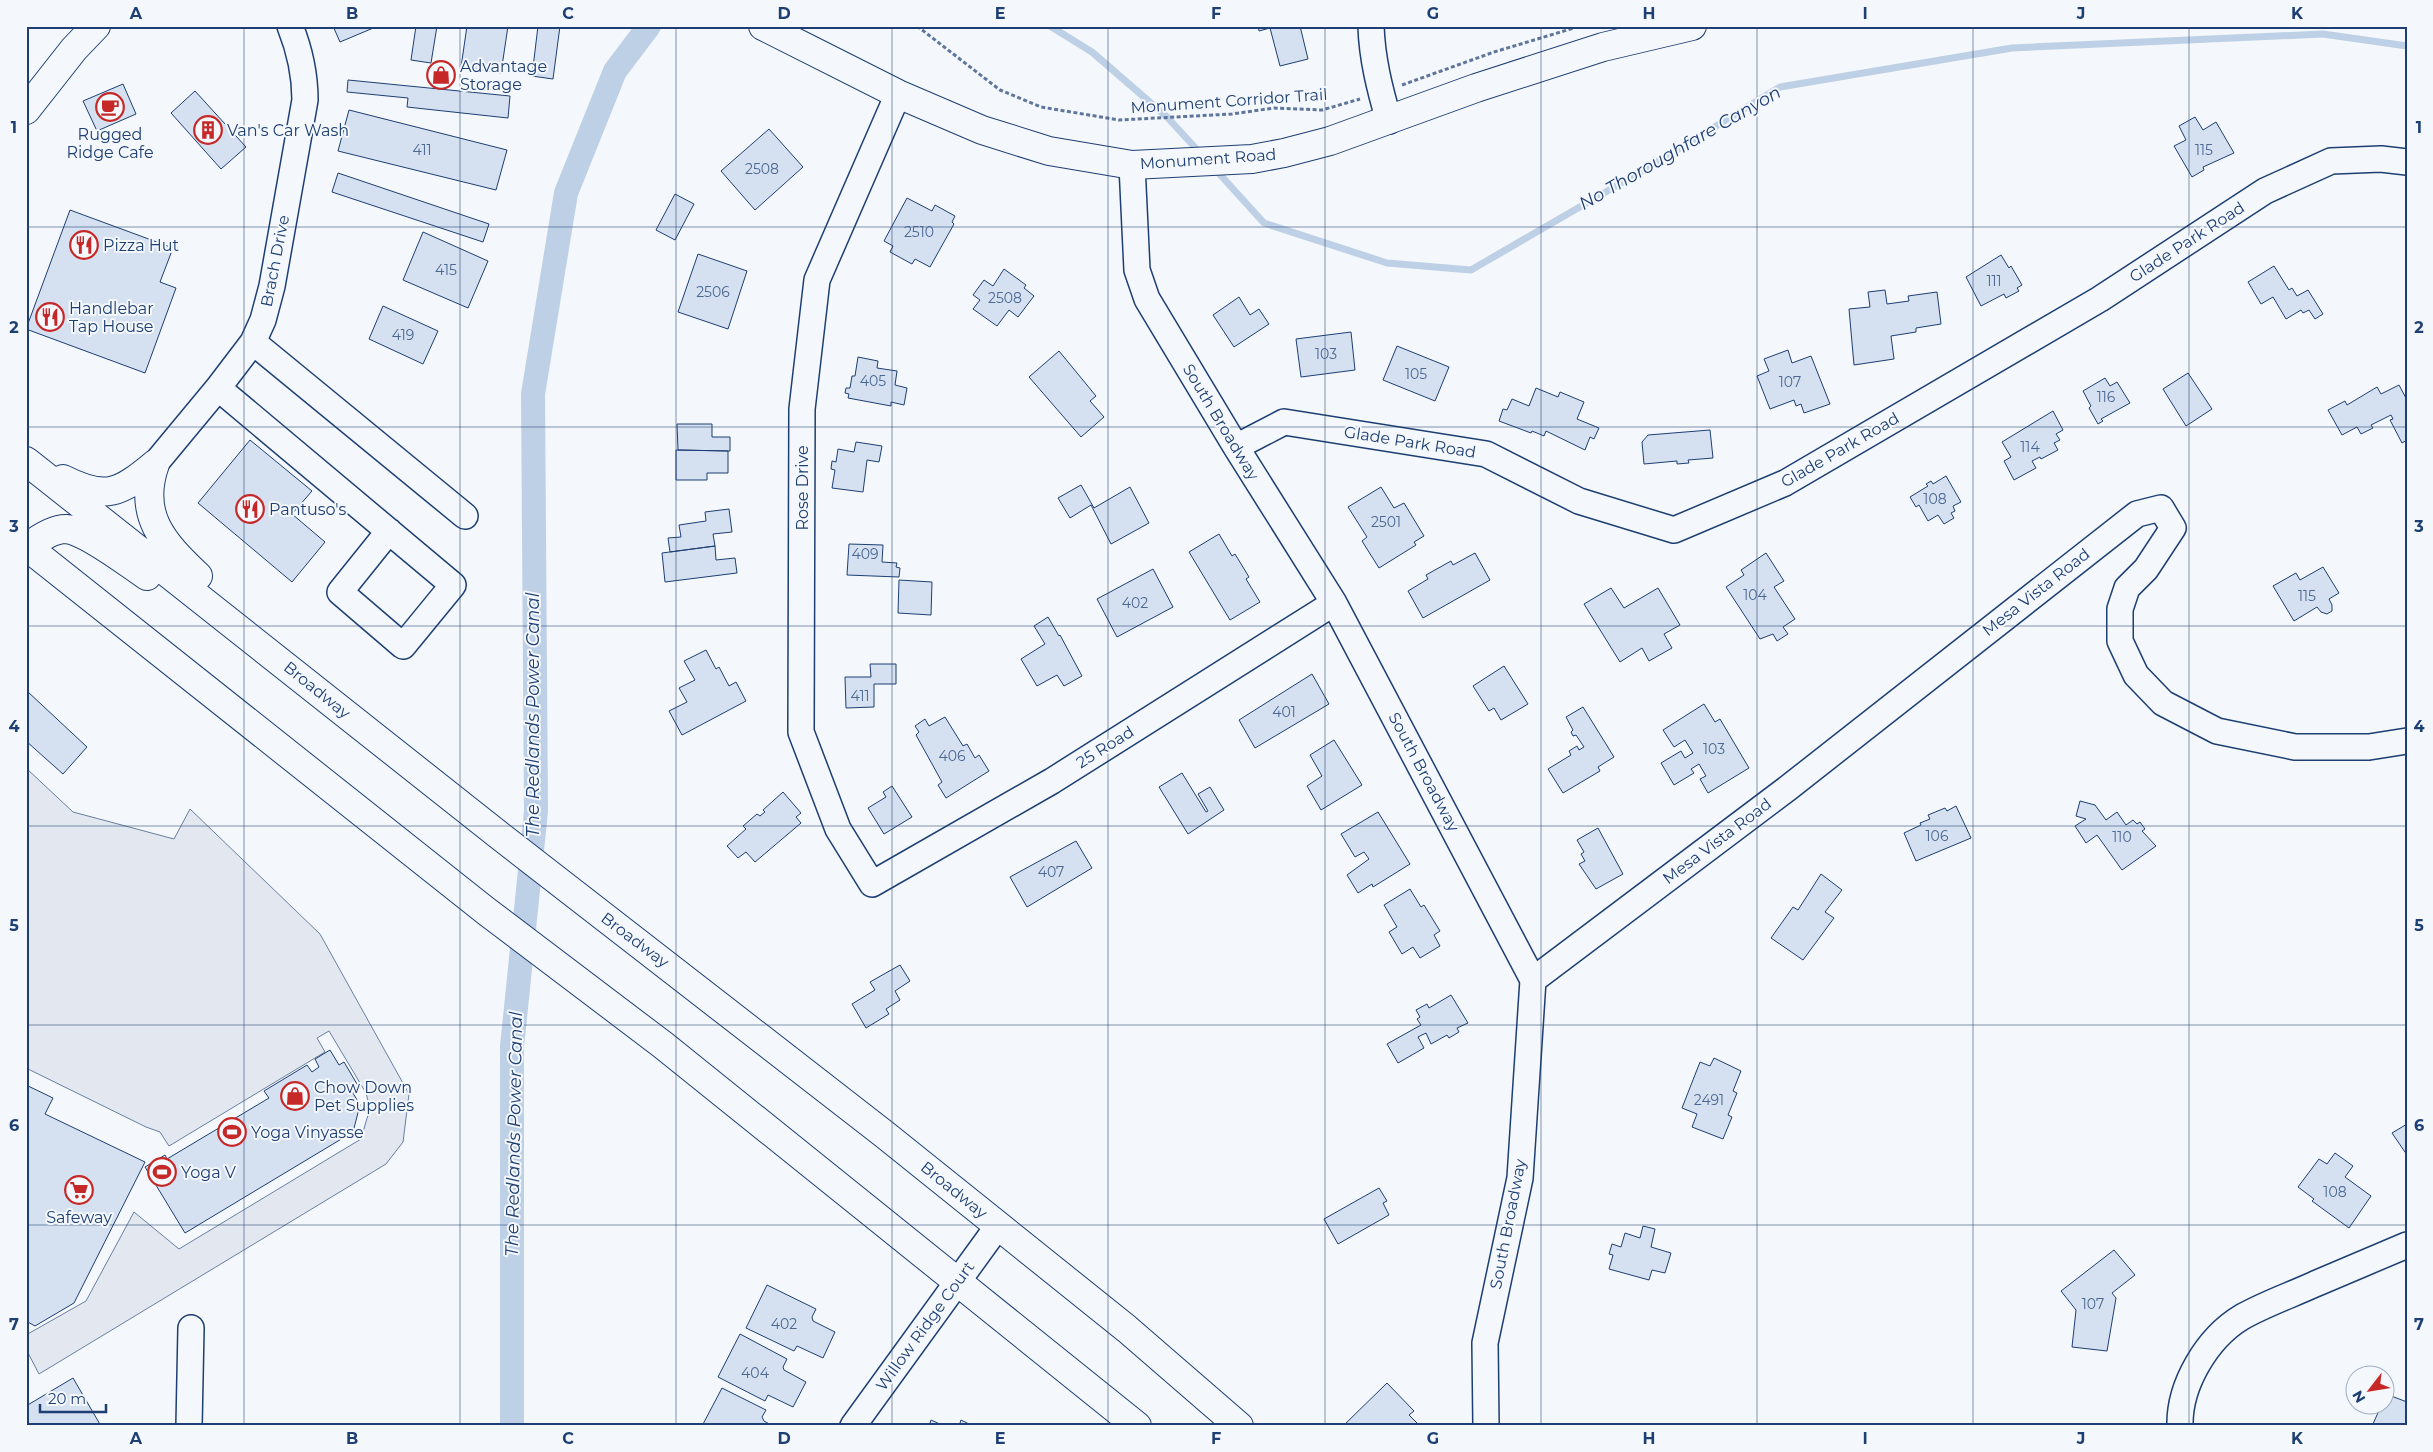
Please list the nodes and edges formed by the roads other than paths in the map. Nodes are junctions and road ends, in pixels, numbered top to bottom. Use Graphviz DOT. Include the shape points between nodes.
graph roads {
  1 [pos="96,26"];
  2 [pos="290,26"];
  3 [pos="762,26"];
  4 [pos="1371,26"];
  5 [pos="1692,26"];
  6 [pos="898,94"];
  7 [pos="26,110"];
  8 [pos="1389,121"];
  9 [pos="2407,162"];
  10 [pos="1132,165"];
  11 [pos="253,342"];
  12 [pos="218,388"];
  13 [pos="1236,447"];
  14 [pos="26,457"];
  15 [pos="26,461"];
  16 [pos="155,464"];
  17 [pos="465,516"];
  18 [pos="389,531"];
  19 [pos="27,547"];
  20 [pos="1334,603"];
  21 [pos="296,674"];
  22 [pos="2407,741"];
  23 [pos="872,884"];
  24 [pos="1533,980"];
  25 [pos="998,1226"];
  26 [pos="2407,1245"];
  27 [pos="957,1282"];
  28 [pos="191,1328"];
  29 [pos="1170,1365"];
  30 [pos="189,1426"];
  31 [pos="853,1426"];
  32 [pos="1137,1426"];
  33 [pos="1228,1426"];
  34 [pos="1240,1426"];
  35 [pos="1486,1426"];
  36 [pos="2180,1426"];
  1 -- 7 [label="main road"];
  2 -- 11 [label="street, Brach Drive" via="301,54 305,100 272,286"];
  3 -- 6 [label="main road, Monument Road"];
  4 -- 8 [label="street"];
  5 -- 8 [label="main road, Monument Road" via="1603,47 1476,88"];
  6 -- 10 [label="main road, Monument Road" via="982,130 1040,148"];
  6 -- 23 [label="street, Rose Drive" via="817,280 802,409 801,732 838,829"];
  8 -- 10 [label="main road, Monument Road" via="1284,154 1252,159"];
  9 -- 13 [label="street, Glade Park Road" via="2331,160 2265,190 2100,300 1785,483 1674,530 1579,501 1486,454 1284,422"];
  10 -- 13 [label="street, South Broadway" via="1137,270 1147,299"];
  11 -- 12 [label="street, Brach Drive"];
  11 -- 17 [label="street"];
  12 -- 16 [label="street, Brach Drive"];
  12 -- 18 [label="street"];
  13 -- 20 [label="street, South Broadway"];
  14 -- 16 [label="main road" via="64,480 88,490 107,492 134,482"];
  15 -- 21 [label="main road, Broadway"];
  16 -- 21 [label="main road" via="149,480 149,494 155,525 162,538 172,552"];
  18 -- 18 [label="street" via="453,585 403,646 340,592"];
  19 -- 21 [label="main road" via="54,531 66,529 81,534"];
  19 -- 27 [label="main road" via="486,911 663,1045"];
  20 -- 23 [label="street, 25 Road" via="1052,781"];
  20 -- 24 [label="street, South Broadway"];
  21 -- 25 [label="main road, Broadway"];
  22 -- 24 [label="street, Mesa Vista Road" via="2369,748 2296,747 2217,732 2163,703 2136,675 2120,641 2120,609 2127,588 2146,569 2173,528 2161,508 2138,514 1788,788"];
  24 -- 35 [label="street, South Broadway" via="1520,1178 1485,1343"];
  25 -- 27 [label="street, Willow Ridge Court"];
  25 -- 29 [label="main road, Broadway"];
  26 -- 36 [label="street" via="2266,1306 2242,1318 2218,1336 2189,1381"];
  27 -- 31 [label="street, Willow Ridge Court"];
  27 -- 32 [label="main road"];
  28 -- 30 [label="street"];
  29 -- 33 [label="main road"];
  29 -- 34 [label="main road, Broadway"];
}
